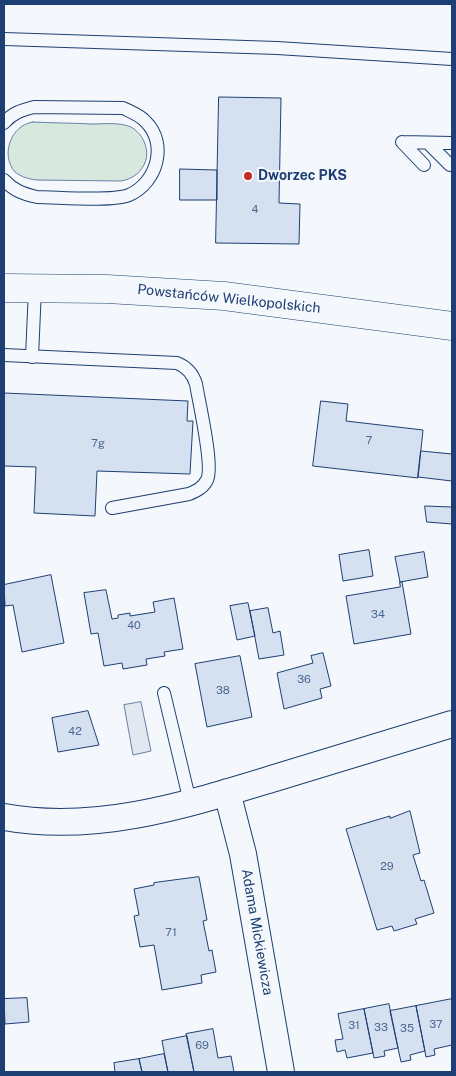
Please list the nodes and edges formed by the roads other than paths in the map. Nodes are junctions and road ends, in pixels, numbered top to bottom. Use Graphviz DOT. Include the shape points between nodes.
graph roads {
  1 [pos="4,39"];
  2 [pos="452,60"];
  3 [pos="4,123"];
  4 [pos="428,142"];
  5 [pos="452,143"];
  6 [pos="424,165"];
  7 [pos="450,165"];
  8 [pos="4,180"];
  9 [pos="4,288"];
  10 [pos="35,288"];
  11 [pos="452,326"];
  12 [pos="4,355"];
  13 [pos="32,357"];
  14 [pos="112,508"];
  15 [pos="164,692"];
  16 [pos="452,724"];
  17 [pos="227,792"];
  18 [pos="190,802"];
  19 [pos="4,817"];
  20 [pos="281,1072"];
  1 -- 2 [label="lane" via="277,48"];
  3 -- 8 [label="lane" via="21,110 34,107 123,108 146,122 154,132 158,161 140,188 115,198 37,197 11,188"];
  4 -- 5 [label="lane"];
  4 -- 6 [label="lane" via="402,142"];
  4 -- 7 [label="lane"];
  9 -- 10 [label="street, Powstańców Wielkopolskich"];
  10 -- 11 [label="street, Powstańców Wielkopolskich" via="224,296"];
  10 -- 13 [label="lane"];
  12 -- 13 [label="lane"];
  13 -- 14 [label="lane" via="177,364 194,377 209,466 207,480 197,491 189,494"];
  15 -- 18 [label="lane"];
  16 -- 17 [label="street"];
  17 -- 18 [label="street"];
  17 -- 20 [label="street, Adama Mickiewicza" via="243,854"];
  18 -- 19 [label="street" via="127,817 82,822"];
}
